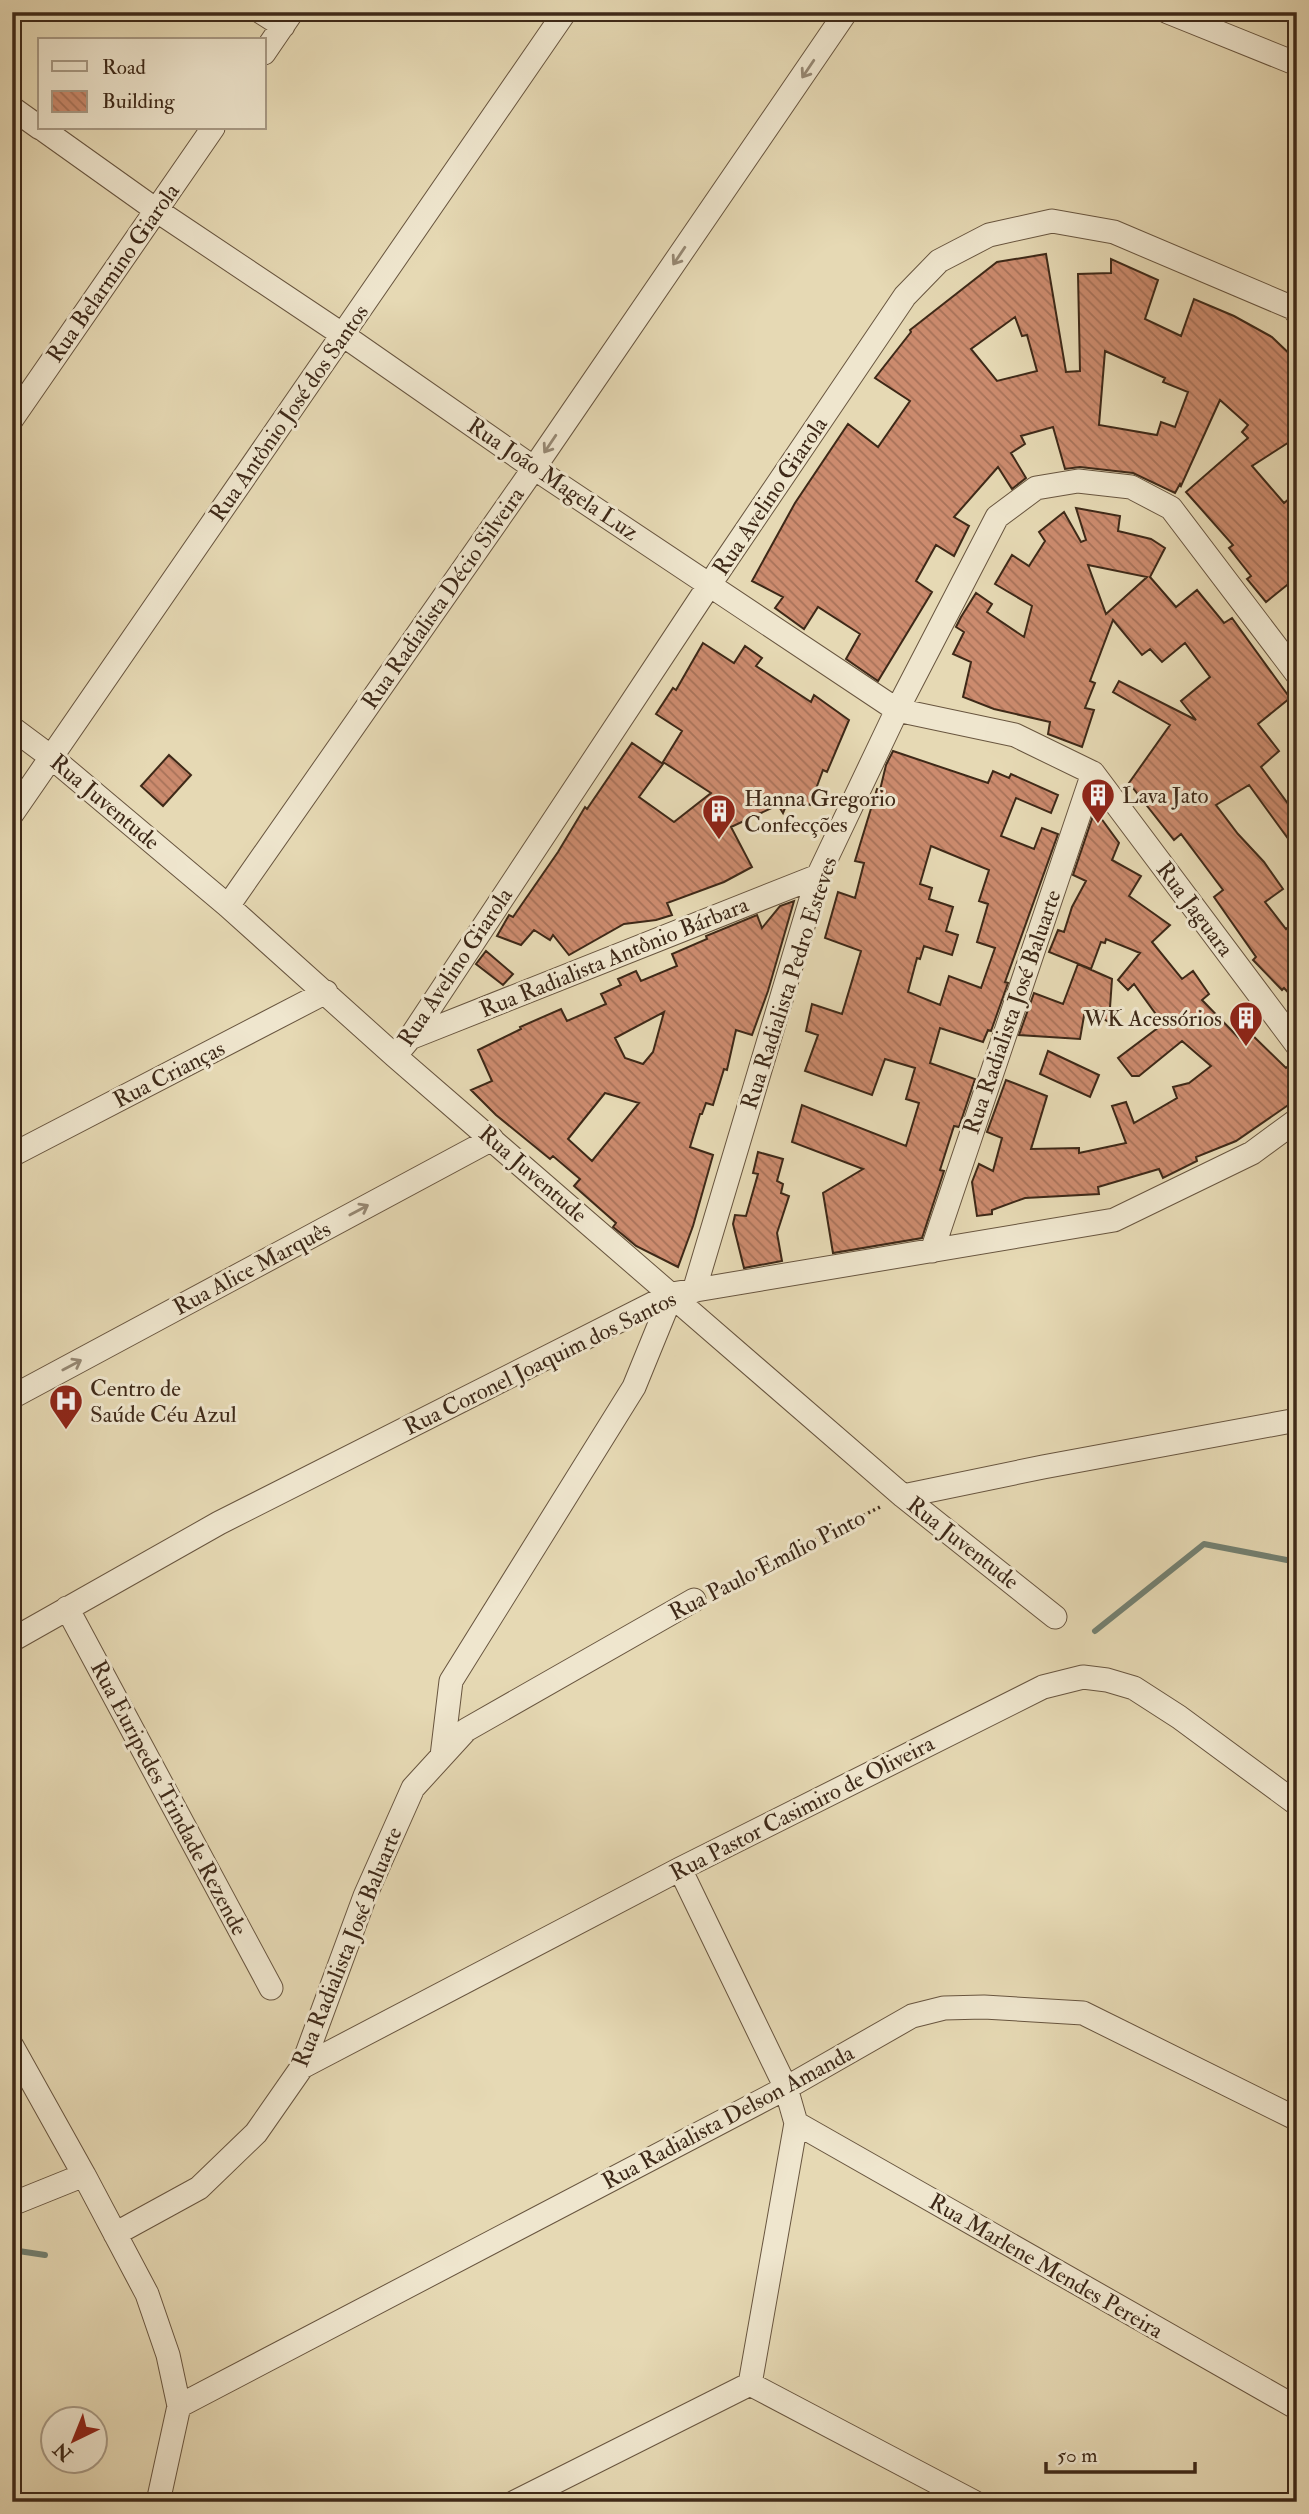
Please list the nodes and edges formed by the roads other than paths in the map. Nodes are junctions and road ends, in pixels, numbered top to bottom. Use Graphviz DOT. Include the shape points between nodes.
graph roads {
  1 [pos="261,12"];
  2 [pos="565,12"];
  3 [pos="846,12"];
  4 [pos="1168,12"];
  5 [pos="288,19"];
  6 [pos="266,50"];
  7 [pos="1297,64"];
  8 [pos="12,108"];
  9 [pos="38,127"];
  10 [pos="43,130"];
  11 [pos="212,130"];
  12 [pos="156,210"];
  13 [pos="1296,307"];
  14 [pos="342,335"];
  15 [pos="12,419"];
  16 [pos="534,468"];
  17 [pos="710,584"];
  18 [pos="1297,674"];
  19 [pos="897,710"];
  20 [pos="12,728"];
  21 [pos="51,757"];
  22 [pos="1093,773"];
  23 [pos="12,814"];
  24 [pos="818,876"];
  25 [pos="228,906"];
  26 [pos="326,992"];
  27 [pos="410,1038"];
  28 [pos="1297,1045"];
  29 [pos="395,1056"];
  30 [pos="1297,1120"];
  31 [pos="492,1139"];
  32 [pos="12,1155"];
  33 [pos="932,1251"];
  34 [pos="683,1292"];
  35 [pos="12,1397"];
  36 [pos="1297,1420"];
  37 [pos="903,1496"];
  38 [pos="694,1600"];
  39 [pos="67,1608"];
  40 [pos="1055,1617"];
  41 [pos="12,1640"];
  42 [pos="466,1730"];
  43 [pos="442,1756"];
  44 [pos="1297,1804"];
  45 [pos="680,1869"];
  46 [pos="271,1988"];
  47 [pos="12,2046"];
  48 [pos="302,2067"];
  49 [pos="786,2088"];
  50 [pos="1297,2119"];
  51 [pos="796,2123"];
  52 [pos="85,2175"];
  53 [pos="12,2204"];
  54 [pos="115,2234"];
  55 [pos="750,2384"];
  56 [pos="179,2406"];
  57 [pos="1297,2407"];
  58 [pos="158,2502"];
  59 [pos="515,2502"];
  60 [pos="974,2502"];
  1 -- 5 [label="street"];
  2 -- 14 [label="street, Rua Antônio José dos Santos"];
  3 -- 16 [label="street, Rua Radialista Décio Silveira, one-way"];
  4 -- 7 [label="street"];
  5 -- 6 [label="street"];
  8 -- 9 [label="street, Rua João Magela Luz"];
  10 -- 12 [label="street, Rua João Magela Luz"];
  11 -- 12 [label="street, Rua Belarmino Giarola"];
  12 -- 14 [label="street, Rua João Magela Luz"];
  12 -- 15 [label="street, Rua Belarmino Giarola"];
  13 -- 17 [label="street, Rua Avelino Giarola" via="1114,232 1052,221 989,235 939,261 905,296"];
  14 -- 16 [label="street, Rua João Magela Luz"];
  14 -- 21 [label="street, Rua Antônio José dos Santos"];
  16 -- 17 [label="street, Rua João Magela Luz"];
  16 -- 25 [label="street, Rua Radialista Décio Silveira"];
  17 -- 19 [label="street, Rua João Magela Luz"];
  17 -- 27 [label="street, Rua Avelino Giarola"];
  18 -- 19 [label="street, Rua Radialista Pedro Esteves" via="1171,508 1131,487 1078,481 1036,488 997,517"];
  19 -- 22 [label="street, Rua João Magela Luz" via="1016,735"];
  19 -- 24 [label="street, Rua Radialista Pedro Esteves"];
  20 -- 21 [label="street, Rua Juventude"];
  21 -- 23 [label="street, Rua Antônio José dos Santos"];
  21 -- 25 [label="street, Rua Juventude"];
  22 -- 28 [label="street, Rua Jaguara"];
  22 -- 33 [label="street, Rua Radialista José Baluarte"];
  24 -- 27 [label="street, Rua Radialista Antônio Bárbara"];
  24 -- 34 [label="street, Rua Radialista Pedro Esteves"];
  25 -- 26 [label="street, Rua Juventude"];
  26 -- 29 [label="street, Rua Juventude"];
  26 -- 32 [label="street, Rua Crianças"];
  27 -- 29 [label="street, Rua Avelino Giarola"];
  29 -- 31 [label="street, Rua Juventude"];
  30 -- 33 [label="street, Rua Coronel Joaquim dos Santos" via="1252,1153 1114,1220"];
  31 -- 34 [label="street, Rua Juventude"];
  35 -- 31 [label="street, Rua Alice Marquês, one-way"];
  33 -- 34 [label="street, Rua Coronel Joaquim dos Santos"];
  34 -- 37 [label="street, Rua Juventude"];
  34 -- 39 [label="street, Rua Coronel Joaquim dos Santos" via="219,1523"];
  34 -- 43 [label="street" via="634,1387 451,1681"];
  36 -- 37 [label="street"];
  37 -- 40 [label="street, Rua Juventude"];
  38 -- 42 [label="street, Rua Paulo Emílio Pinto"];
  39 -- 41 [label="street, Rua Coronel Joaquim dos Santos"];
  39 -- 46 [label="street, Rua Euripedes Trindade Rezende"];
  42 -- 43 [label="street, Rua Radialista José Baluarte"];
  43 -- 48 [label="street, Rua Radialista José Baluarte" via="413,1788 365,1896"];
  44 -- 45 [label="street, Rua Pastor Casimiro de Oliveira" via="1134,1688 1083,1677 1043,1686"];
  45 -- 48 [label="street, Rua Pastor Casimiro de Oliveira"];
  45 -- 49 [label="street"];
  47 -- 52 [label="street"];
  48 -- 54 [label="street, Rua Radialista José Baluarte" via="256,2133 199,2188"];
  49 -- 50 [label="street, Rua Radialista Delson Amanda" via="912,2016 944,2008 984,2007 1083,2013"];
  49 -- 51 [label="street"];
  49 -- 56 [label="street, Rua Radialista Delson Amanda"];
  51 -- 55 [label="street"];
  51 -- 57 [label="street, Rua Marlene Mendes Pereira"];
  52 -- 53 [label="street"];
  52 -- 54 [label="street"];
  54 -- 56 [label="street" via="146,2294"];
  55 -- 59 [label="street"];
  55 -- 60 [label="street"];
  56 -- 58 [label="street"];
}
